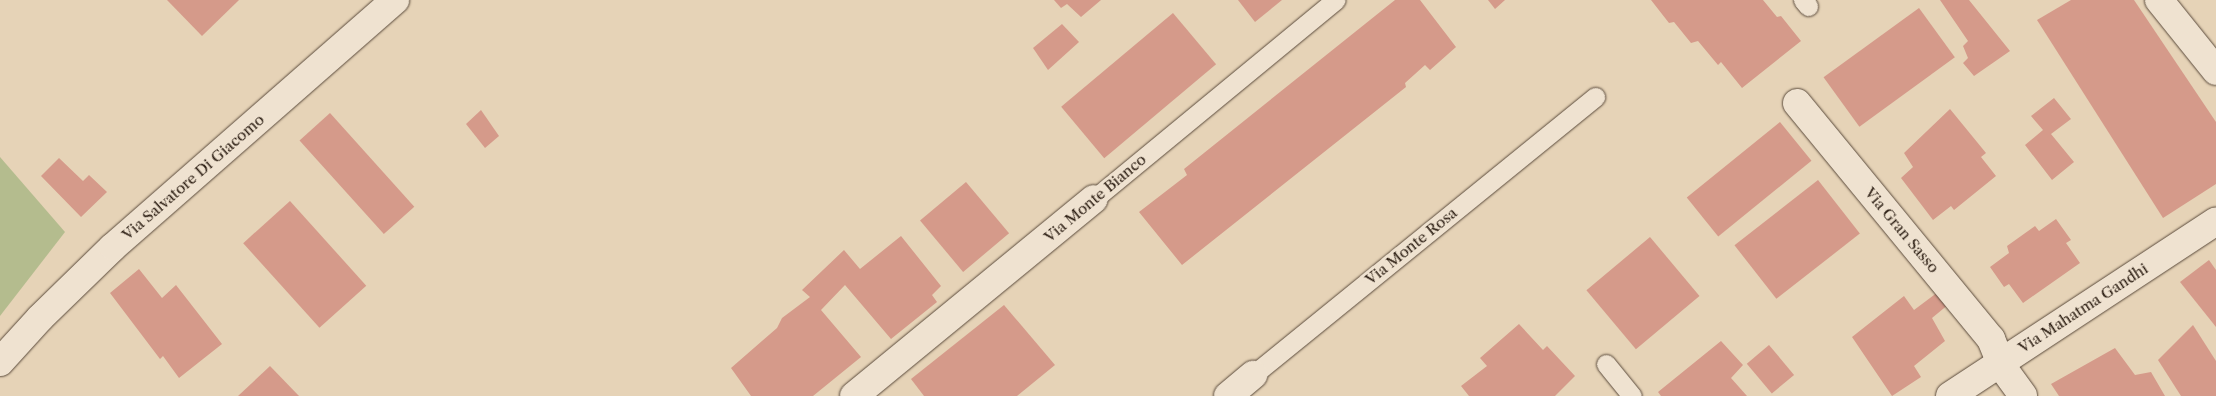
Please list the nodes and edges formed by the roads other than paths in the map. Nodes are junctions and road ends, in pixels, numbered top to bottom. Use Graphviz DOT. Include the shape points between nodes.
graph roads {
  1 [pos="395,0"];
  2 [pos="1335,0"];
  3 [pos="2159,0"];
  4 [pos="2216,71"];
  5 [pos="1595,97"];
  6 [pos="1797,103"];
  7 [pos="1094,199"];
  8 [pos="2216,221"];
  9 [pos="0,362"];
  10 [pos="2000,362"];
  11 [pos="1606,364"];
  12 [pos="1252,375"];
  13 [pos="854,396"];
  14 [pos="1228,396"];
  15 [pos="1632,396"];
  16 [pos="1950,396"];
  17 [pos="2023,396"];
  1 -- 9 [label="street, Via Salvatore Di Giacomo" via="113,247"];
  2 -- 7 [label="lane, Via Monte Bianco"];
  3 -- 4 [label="street"];
  5 -- 12 [label="lane, Via Monte Rosa"];
  6 -- 10 [label="street, Via Gran Sasso" via="1991,338"];
  7 -- 13 [label="street, Via Monte Bianco"];
  8 -- 10 [label="street, Via Mahatma Gandhi"];
  10 -- 16 [label="street, Via Mahatma Gandhi"];
  10 -- 17 [label="street, Via Gran Sasso"];
  11 -- 15 [label="lane"];
  12 -- 14 [label="street, Via Monte Rosa"];
}
